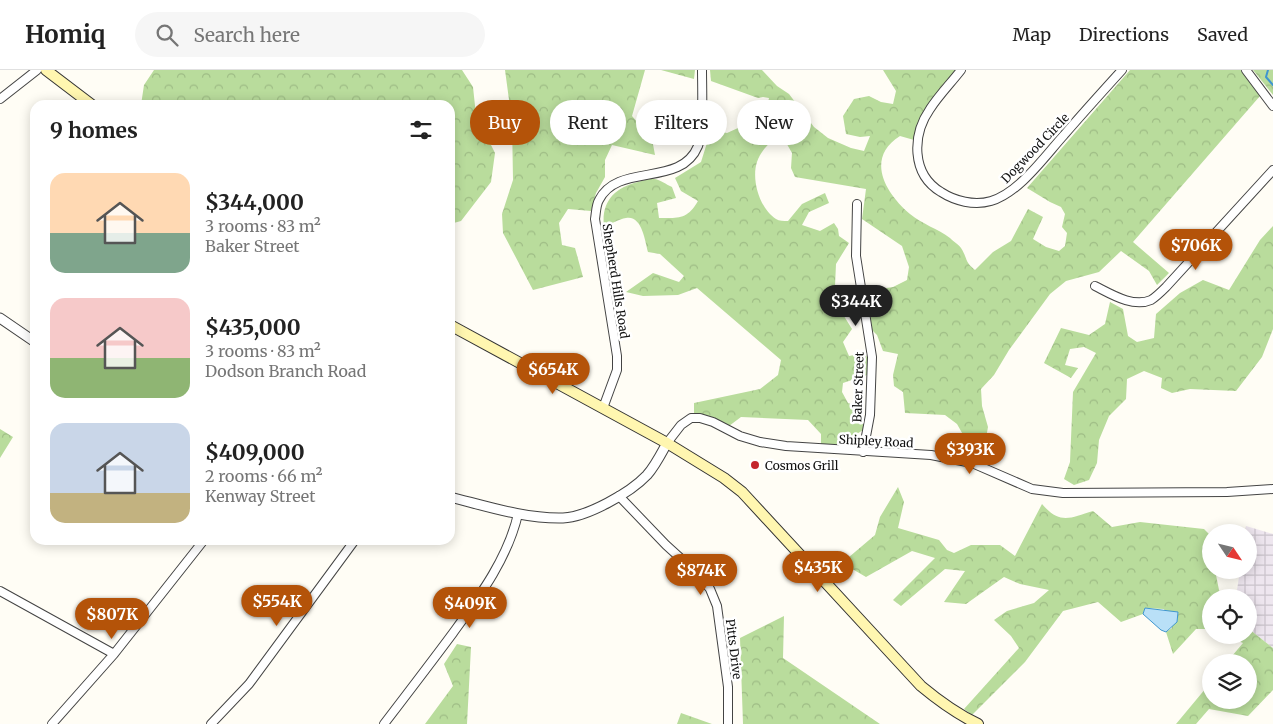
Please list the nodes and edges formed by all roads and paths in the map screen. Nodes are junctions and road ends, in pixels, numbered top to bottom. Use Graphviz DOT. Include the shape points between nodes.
graph roads {
  1 [pos="37,70"];
  2 [pos="46,70"];
  3 [pos="702,70"];
  4 [pos="961,70"];
  5 [pos="1122,70"];
  6 [pos="1246,70"];
  7 [pos="0,99"];
  8 [pos="85,100"];
  9 [pos="1273,106"];
  10 [pos="1273,170"];
  11 [pos="857,204"];
  12 [pos="1095,286"];
  13 [pos="0,318"];
  14 [pos="455,328"];
  15 [pos="30,339"];
  16 [pos="604,408"];
  17 [pos="667,443"];
  18 [pos="863,452"];
  19 [pos="1273,489"];
  20 [pos="619,496"];
  21 [pos="455,498"];
  22 [pos="518,514"];
  23 [pos="200,545"];
  24 [pos="351,545"];
  25 [pos="0,591"];
  26 [pos="114,654"];
  27 [pos="52,724"];
  28 [pos="211,724"];
  29 [pos="384,724"];
  30 [pos="728,724"];
  31 [pos="978,724"];
  1 -- 7 [label="street"];
  2 -- 8 [label="main road"];
  3 -- 16 [label="street, Shepherd Hills Road" via="699,146 690,159 679,168 609,187 598,200 595,218 617,356 617,370"];
  4 -- 5 [label="street, Dogwood Circle" via="929,110 918,136 917,158 922,175 936,189 952,199 971,203 992,201 1012,191"];
  6 -- 9 [label="street"];
  10 -- 12 [label="street" via="1152,300 1123,300"];
  11 -- 18 [label="street, Baker Street" via="856,256 872,357 870,415"];
  13 -- 15 [label="street"];
  14 -- 16 [label="main road"];
  16 -- 17 [label="main road"];
  17 -- 18 [label="street, Shipley Road" via="681,425 691,418 700,418 760,442"];
  17 -- 20 [label="street" via="647,475"];
  17 -- 31 [label="main road" via="742,492 921,686 941,703"];
  18 -- 19 [label="street, Shipley Road" via="952,458 1046,492"];
  20 -- 22 [label="street" via="600,507 565,518"];
  20 -- 30 [label="street, Pitts Drive" via="710,589 717,606 728,687"];
  21 -- 22 [label="street"];
  22 -- 29 [label="street" via="508,545 477,599"];
  23 -- 26 [label="street"];
  24 -- 28 [label="street" via="249,684"];
  25 -- 26 [label="street"];
  26 -- 27 [label="street"];
}
